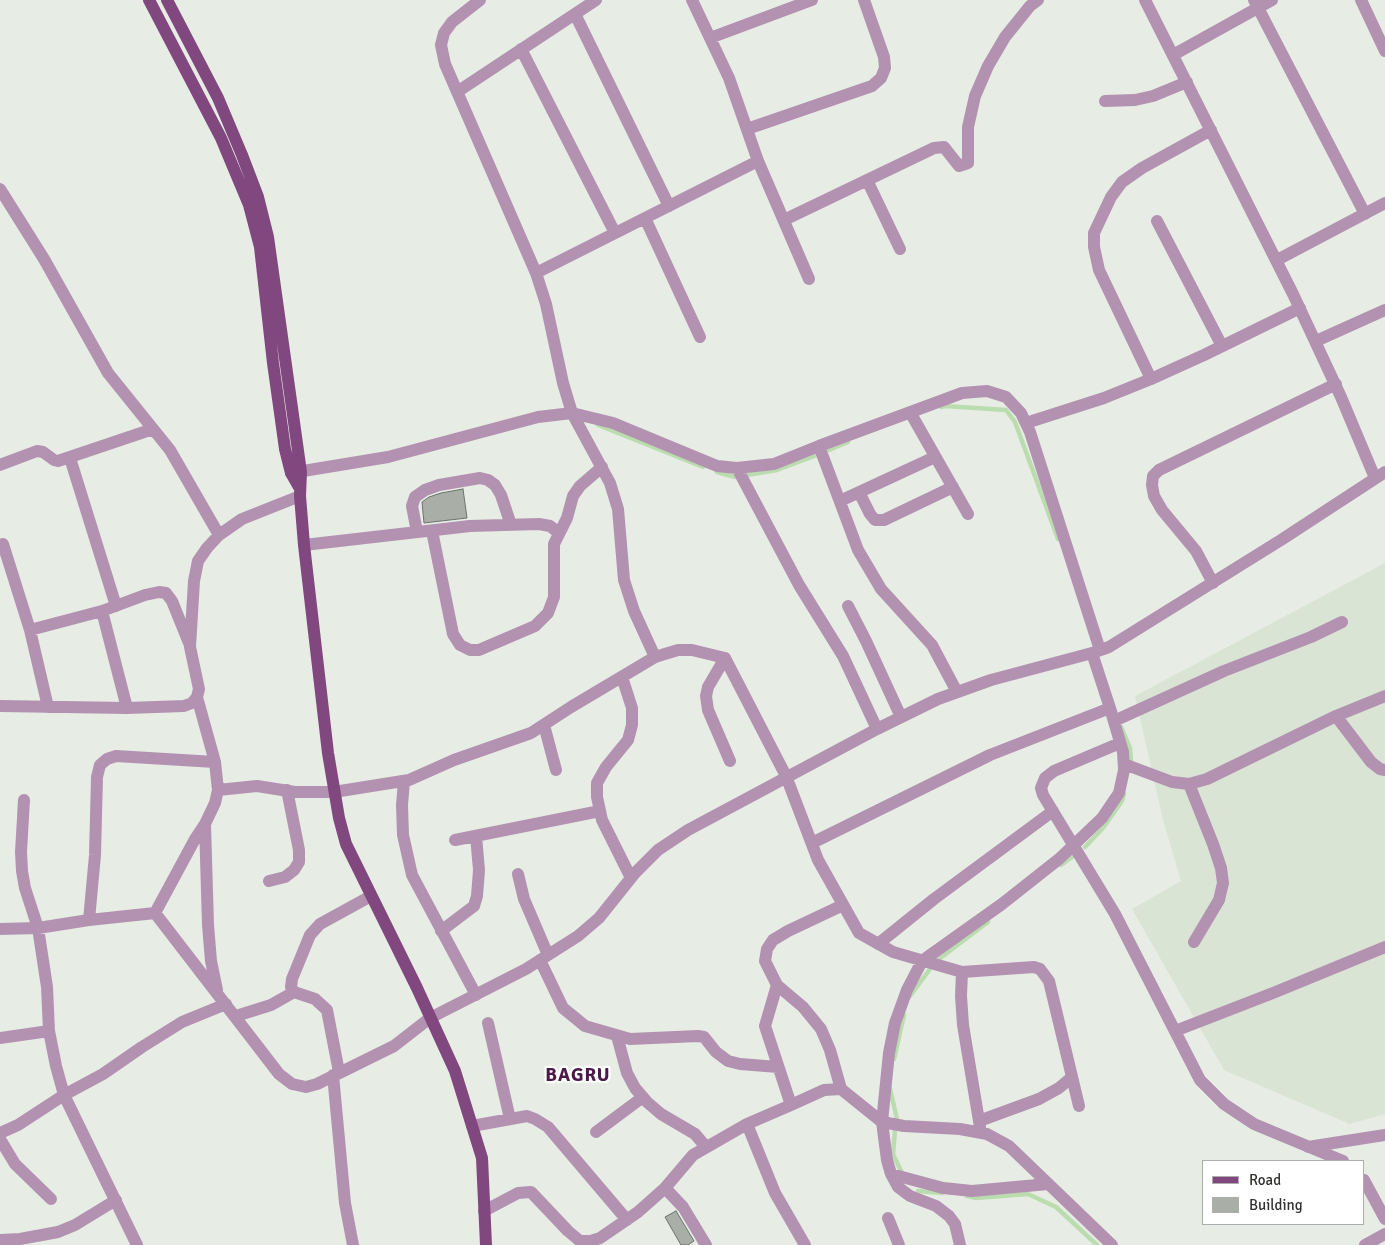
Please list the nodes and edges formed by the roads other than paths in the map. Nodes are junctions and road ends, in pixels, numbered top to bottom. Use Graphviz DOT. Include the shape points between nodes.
graph roads {
  1 [pos="149,0"];
  2 [pos="167,0"];
  3 [pos="480,0"];
  4 [pos="596,0"];
  5 [pos="692,0"];
  6 [pos="812,0"];
  7 [pos="864,0"];
  8 [pos="1038,0"];
  9 [pos="1145,0"];
  10 [pos="1272,0"];
  11 [pos="1361,0"];
  12 [pos="1256,4"];
  13 [pos="574,14"];
  14 [pos="710,38"];
  15 [pos="521,49"];
  16 [pos="1385,51"];
  17 [pos="1173,55"];
  18 [pos="1187,82"];
  19 [pos="457,92"];
  20 [pos="1104,101"];
  21 [pos="747,129"];
  22 [pos="1211,130"];
  23 [pos="758,161"];
  24 [pos="867,180"];
  25 [pos="0,189"];
  26 [pos="1385,203"];
  27 [pos="669,206"];
  28 [pos="1364,214"];
  29 [pos="645,218"];
  30 [pos="784,220"];
  31 [pos="1156,220"];
  32 [pos="615,233"];
  33 [pos="900,249"];
  34 [pos="1277,260"];
  35 [pos="536,273"];
  36 [pos="809,279"];
  37 [pos="1300,308"];
  38 [pos="1385,310"];
  39 [pos="700,337"];
  40 [pos="1316,341"];
  41 [pos="1222,346"];
  42 [pos="1151,379"];
  43 [pos="1336,384"];
  44 [pos="910,412"];
  45 [pos="572,413"];
  46 [pos="1026,423"];
  47 [pos="153,429"];
  48 [pos="819,446"];
  49 [pos="935,457"];
  50 [pos="70,458"];
  51 [pos="0,464"];
  52 [pos="602,467"];
  53 [pos="737,468"];
  54 [pos="296,473"];
  55 [pos="1380,475"];
  56 [pos="953,487"];
  57 [pos="299,492"];
  58 [pos="859,492"];
  59 [pos="840,502"];
  60 [pos="968,514"];
  61 [pos="511,525"];
  62 [pos="432,531"];
  63 [pos="417,532"];
  64 [pos="559,533"];
  65 [pos="219,535"];
  66 [pos="3,544"];
  67 [pos="304,545"];
  68 [pos="1213,583"];
  69 [pos="116,606"];
  70 [pos="848,606"];
  71 [pos="102,612"];
  72 [pos="1342,622"];
  73 [pos="30,630"];
  74 [pos="190,646"];
  75 [pos="1096,652"];
  76 [pos="655,657"];
  77 [pos="724,658"];
  78 [pos="622,677"];
  79 [pos="957,692"];
  80 [pos="1385,696"];
  81 [pos="197,697"];
  82 [pos="0,706"];
  83 [pos="48,707"];
  84 [pos="127,708"];
  85 [pos="1110,708"];
  86 [pos="1336,716"];
  87 [pos="901,717"];
  88 [pos="1114,721"];
  89 [pos="544,724"];
  90 [pos="877,728"];
  91 [pos="1120,743"];
  92 [pos="730,761"];
  93 [pos="215,762"];
  94 [pos="1124,764"];
  95 [pos="556,770"];
  96 [pos="1385,770"];
  97 [pos="786,776"];
  98 [pos="404,781"];
  99 [pos="1189,784"];
  100 [pos="218,790"];
  101 [pos="286,790"];
  102 [pos="334,792"];
  103 [pos="24,800"];
  104 [pos="600,811"];
  105 [pos="1053,811"];
  106 [pos="205,824"];
  107 [pos="476,836"];
  108 [pos="455,840"];
  109 [pos="812,842"];
  110 [pos="1074,845"];
  111 [pos="518,874"];
  112 [pos="631,878"];
  113 [pos="269,881"];
  114 [pos="371,896"];
  115 [pos="843,905"];
  116 [pos="155,913"];
  117 [pos="89,920"];
  118 [pos="38,928"];
  119 [pos="0,929"];
  120 [pos="441,931"];
  121 [pos="1194,942"];
  122 [pos="878,944"];
  123 [pos="1385,947"];
  124 [pos="544,958"];
  125 [pos="922,960"];
  126 [pos="962,972"];
  127 [pos="777,985"];
  128 [pos="294,992"];
  129 [pos="218,993"];
  130 [pos="476,995"];
  131 [pos="226,1004"];
  132 [pos="236,1016"];
  133 [pos="430,1018"];
  134 [pos="488,1023"];
  135 [pos="49,1031"];
  136 [pos="1175,1031"];
  137 [pos="617,1036"];
  138 [pos="0,1038"];
  139 [pos="778,1068"];
  140 [pos="336,1074"];
  141 [pos="1072,1077"];
  142 [pos="841,1089"];
  143 [pos="64,1095"];
  144 [pos="643,1097"];
  145 [pos="790,1105"];
  146 [pos="1079,1106"];
  147 [pos="510,1119"];
  148 [pos="882,1122"];
  149 [pos="747,1124"];
  150 [pos="472,1126"];
  151 [pos="980,1127"];
  152 [pos="596,1132"];
  153 [pos="0,1133"];
  154 [pos="1385,1135"];
  155 [pos="0,1139"];
  156 [pos="706,1147"];
  157 [pos="1308,1147"];
  158 [pos="1340,1160"];
  159 [pos="892,1174"];
  160 [pos="1365,1182"];
  161 [pos="1048,1184"];
  162 [pos="666,1188"];
  163 [pos="52,1199"];
  164 [pos="116,1200"];
  165 [pos="484,1211"];
  166 [pos="888,1218"];
  167 [pos="1385,1219"];
  168 [pos="627,1220"];
  169 [pos="608,1233"];
  170 [pos="1385,1234"];
  171 [pos="0,1240"];
  172 [pos="137,1245"];
  173 [pos="352,1245"];
  174 [pos="486,1245"];
  175 [pos="614,1245"];
  176 [pos="706,1245"];
  177 [pos="805,1245"];
  178 [pos="898,1245"];
  179 [pos="960,1245"];
  180 [pos="1112,1245"];
  181 [pos="1365,1245"];
  1 -- 54 [label="main road" via="221,138 249,205 260,247 285,449"];
  2 -- 54 [label="main road" via="218,98 258,197 268,237"];
  3 -- 19 [label="street" via="452,22 444,33 441,45 445,64"];
  4 -- 13 [label="street"];
  5 -- 14 [label="street"];
  6 -- 14 [label="street"];
  7 -- 21 [label="street" via="884,56 885,68 881,78 872,86"];
  8 -- 24 [label="street" via="1005,37 978,89 968,127 968,162 959,166 940,146"];
  9 -- 17 [label="street"];
  10 -- 12 [label="street"];
  11 -- 16 [label="street"];
  12 -- 17 [label="street"];
  12 -- 28 [label="street"];
  13 -- 15 [label="street"];
  13 -- 27 [label="street"];
  14 -- 21 [label="street" via="729,78"];
  15 -- 19 [label="street"];
  15 -- 32 [label="street"];
  17 -- 18 [label="street"];
  18 -- 20 [label="street" via="1154,96"];
  18 -- 22 [label="street"];
  19 -- 35 [label="street"];
  21 -- 23 [label="street"];
  22 -- 34 [label="street"];
  22 -- 42 [label="street" via="1122,182 1094,233 1099,270"];
  23 -- 27 [label="street"];
  23 -- 30 [label="street"];
  24 -- 30 [label="street"];
  24 -- 33 [label="street"];
  25 -- 47 [label="street" via="44,259 108,373"];
  26 -- 28 [label="street"];
  27 -- 29 [label="street"];
  28 -- 34 [label="street"];
  29 -- 32 [label="street"];
  29 -- 39 [label="street"];
  30 -- 36 [label="street"];
  31 -- 41 [label="street"];
  32 -- 35 [label="street"];
  34 -- 37 [label="street"];
  35 -- 45 [label="street"];
  37 -- 40 [label="street"];
  37 -- 41 [label="street"];
  38 -- 40 [label="street"];
  40 -- 43 [label="street"];
  41 -- 42 [label="street"];
  42 -- 46 [label="street"];
  43 -- 55 [label="street"];
  43 -- 68 [label="street" via="1153,476 1154,496 1196,551"];
  44 -- 46 [label="street" via="962,393 987,391 1006,397"];
  44 -- 48 [label="street"];
  44 -- 49 [label="street"];
  45 -- 52 [label="street"];
  45 -- 53 [label="street" via="613,423 717,466"];
  45 -- 54 [label="street" via="538,417 388,456"];
  46 -- 75 [label="street"];
  47 -- 50 [label="street"];
  47 -- 65 [label="street" via="170,450"];
  48 -- 53 [label="street" via="774,464"];
  48 -- 59 [label="street"];
  49 -- 56 [label="street"];
  49 -- 58 [label="street"];
  50 -- 51 [label="street" via="58,462 43,452 37,452"];
  50 -- 69 [label="street"];
  52 -- 64 [label="street" via="573,496"];
  52 -- 76 [label="street" via="618,509 624,580"];
  53 -- 90 [label="street" via="799,585 843,656"];
  54 -- 57 [label="main road"];
  55 -- 68 [label="street"];
  56 -- 58 [label="street" via="884,520 875,520"];
  56 -- 60 [label="street"];
  57 -- 65 [label="street" via="242,519"];
  57 -- 67 [label="main road"];
  58 -- 59 [label="street"];
  59 -- 79 [label="street" via="858,550 881,589 932,645"];
  61 -- 62 [label="street"];
  61 -- 63 [label="street" via="495,485 480,478 439,485 415,497 412,506"];
  61 -- 64 [label="street" via="539,524 550,526"];
  62 -- 63 [label="street"];
  62 -- 64 [label="street" via="454,634 460,645 470,650 479,650 535,626 548,613 554,597 554,544"];
  63 -- 67 [label="street"];
  65 -- 74 [label="street" via="198,561"];
  66 -- 73 [label="street"];
  67 -- 102 [label="main road"];
  68 -- 75 [label="street"];
  69 -- 71 [label="street"];
  69 -- 74 [label="street" via="145,595 166,593"];
  70 -- 87 [label="street"];
  71 -- 73 [label="street"];
  71 -- 84 [label="street"];
  72 -- 88 [label="street"];
  73 -- 83 [label="street"];
  74 -- 81 [label="street" via="198,679"];
  75 -- 79 [label="street"];
  75 -- 85 [label="street"];
  76 -- 77 [label="street" via="678,650 692,650"];
  76 -- 78 [label="street"];
  77 -- 92 [label="street" via="706,696 708,710"];
  77 -- 97 [label="street"];
  78 -- 89 [label="street"];
  78 -- 104 [label="street" via="632,708 632,725 628,740 597,783"];
  79 -- 87 [label="street"];
  80 -- 86 [label="street"];
  81 -- 84 [label="street" via="184,706"];
  81 -- 93 [label="street"];
  82 -- 83 [label="street"];
  83 -- 84 [label="street"];
  85 -- 88 [label="street"];
  85 -- 109 [label="street" via="990,755"];
  86 -- 96 [label="street" via="1371,762"];
  86 -- 99 [label="street" via="1207,779"];
  87 -- 90 [label="street"];
  88 -- 91 [label="street"];
  89 -- 95 [label="street"];
  89 -- 98 [label="street" via="531,733"];
  90 -- 97 [label="street"];
  91 -- 94 [label="street"];
  91 -- 105 [label="street" via="1054,771 1045,778 1043,795"];
  93 -- 100 [label="street"];
  93 -- 117 [label="street" via="116,756 100,766"];
  94 -- 99 [label="street" via="1172,782"];
  94 -- 110 [label="street" via="1120,793 1102,818"];
  97 -- 109 [label="street"];
  97 -- 112 [label="street" via="688,830 658,850"];
  98 -- 102 [label="street"];
  98 -- 120 [label="street" via="403,835 412,875"];
  99 -- 121 [label="street" via="1213,844 1223,883 1219,900"];
  100 -- 101 [label="street" via="257,786"];
  100 -- 106 [label="street"];
  101 -- 102 [label="street"];
  101 -- 113 [label="street" via="299,862 285,876"];
  102 -- 114 [label="main road" via="346,844"];
  103 -- 118 [label="street" via="22,871"];
  104 -- 107 [label="street"];
  104 -- 112 [label="street"];
  105 -- 110 [label="street"];
  105 -- 122 [label="street"];
  106 -- 116 [label="street"];
  106 -- 129 [label="street" via="208,925"];
  107 -- 108 [label="street"];
  107 -- 120 [label="street" via="478,896 474,906"];
  109 -- 115 [label="street" via="818,860"];
  110 -- 125 [label="street" via="1002,904"];
  110 -- 136 [label="street" via="1115,914"];
  111 -- 124 [label="street"];
  112 -- 124 [label="street" via="599,918"];
  114 -- 128 [label="street" via="320,924 310,935 292,979"];
  114 -- 133 [label="main road"];
  115 -- 122 [label="street" via="859,933"];
  115 -- 127 [label="street" via="773,940 765,961"];
  116 -- 117 [label="street"];
  116 -- 129 [label="street"];
  117 -- 118 [label="street"];
  118 -- 119 [label="street"];
  118 -- 135 [label="street"];
  120 -- 130 [label="street"];
  122 -- 125 [label="street"];
  123 -- 136 [label="street"];
  124 -- 130 [label="street"];
  124 -- 137 [label="street" via="563,1008 585,1026"];
  125 -- 126 [label="street"];
  125 -- 148 [label="street" via="895,1023"];
  126 -- 141 [label="street" via="1040,969 1049,981"];
  126 -- 151 [label="street" via="963,1026"];
  127 -- 139 [label="street" via="765,1026"];
  127 -- 142 [label="street" via="803,1007 821,1029"];
  128 -- 132 [label="street" via="271,1005"];
  128 -- 140 [label="street" via="315,999 327,1010"];
  129 -- 131 [label="street"];
  130 -- 133 [label="street"];
  131 -- 132 [label="street"];
  131 -- 143 [label="street" via="182,1022 103,1074"];
  132 -- 140 [label="street" via="279,1074 292,1084 306,1088"];
  133 -- 140 [label="street" via="394,1046"];
  133 -- 150 [label="main road" via="455,1071"];
  134 -- 147 [label="street"];
  135 -- 138 [label="street"];
  135 -- 143 [label="street"];
  136 -- 157 [label="street" via="1200,1080 1224,1104 1254,1124"];
  137 -- 139 [label="street" via="630,1039 704,1037 728,1061"];
  137 -- 144 [label="street" via="627,1073"];
  139 -- 145 [label="street"];
  140 -- 173 [label="street" via="345,1203"];
  141 -- 146 [label="street"];
  141 -- 151 [label="street" via="1039,1099"];
  142 -- 145 [label="street" via="824,1090"];
  142 -- 148 [label="street"];
  143 -- 153 [label="street"];
  143 -- 164 [label="street"];
  144 -- 152 [label="street"];
  144 -- 156 [label="street" via="662,1114 695,1134"];
  145 -- 149 [label="street"];
  147 -- 150 [label="street"];
  147 -- 168 [label="street" via="527,1116 548,1127"];
  148 -- 151 [label="street" via="960,1129"];
  148 -- 159 [label="street" via="886,1160"];
  149 -- 156 [label="street"];
  149 -- 177 [label="street" via="775,1193"];
  150 -- 165 [label="main road" via="482,1158"];
  151 -- 161 [label="street" via="1009,1146"];
  154 -- 157 [label="street"];
  155 -- 163 [label="street" via="16,1164"];
  156 -- 162 [label="street" via="693,1154"];
  157 -- 158 [label="street"];
  159 -- 161 [label="street" via="943,1188 972,1191"];
  159 -- 179 [label="street" via="898,1187 910,1196 936,1206 949,1216 955,1224"];
  160 -- 167 [label="street"];
  161 -- 180 [label="street"];
  162 -- 168 [label="street"];
  162 -- 176 [label="street" via="683,1207"];
  164 -- 171 [label="street" via="58,1232"];
  164 -- 172 [label="street"];
  165 -- 169 [label="street" via="518,1193 531,1192 580,1241 591,1241"];
  165 -- 174 [label="main road"];
  166 -- 178 [label="street"];
  168 -- 169 [label="street"];
  169 -- 175 [label="street"];
  170 -- 181 [label="street"];
}
